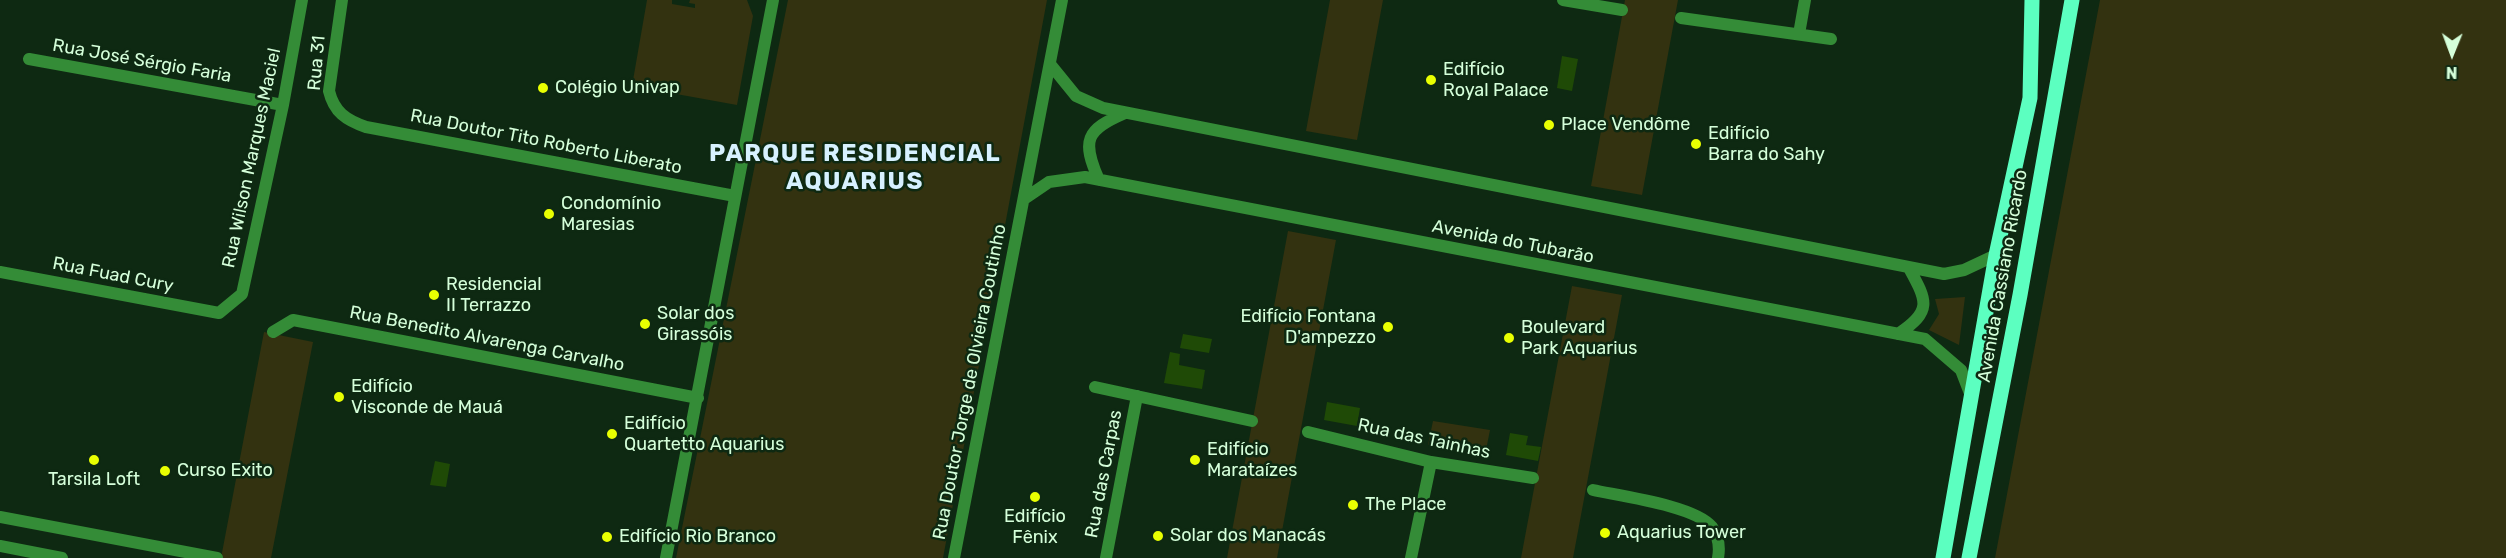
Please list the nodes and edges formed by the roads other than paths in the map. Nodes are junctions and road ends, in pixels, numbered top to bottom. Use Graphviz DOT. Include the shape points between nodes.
graph roads {
  1 [pos="302,0"];
  2 [pos="342,0"];
  3 [pos="773,0"];
  4 [pos="1062,0"];
  5 [pos="1563,0"];
  6 [pos="1805,0"];
  7 [pos="2032,0"];
  8 [pos="2072,0"];
  9 [pos="1622,10"];
  10 [pos="1682,18"];
  11 [pos="1799,34"];
  12 [pos="1831,39"];
  13 [pos="29,59"];
  14 [pos="1050,64"];
  15 [pos="283,105"];
  16 [pos="1125,113"];
  17 [pos="351,121"];
  18 [pos="1100,180"];
  19 [pos="735,196"];
  20 [pos="1024,199"];
  21 [pos="1996,255"];
  22 [pos="1908,268"];
  23 [pos="0,272"];
  24 [pos="219,313"];
  25 [pos="273,332"];
  26 [pos="1898,334"];
  27 [pos="1095,387"];
  28 [pos="1137,396"];
  29 [pos="1972,397"];
  30 [pos="698,398"];
  31 [pos="1252,421"];
  32 [pos="1308,432"];
  33 [pos="1431,462"];
  34 [pos="1533,478"];
  35 [pos="1593,490"];
  36 [pos="0,517"];
  37 [pos="0,546"];
  38 [pos="62,558"];
  39 [pos="217,558"];
  40 [pos="666,558"];
  41 [pos="954,558"];
  42 [pos="1106,558"];
  43 [pos="1411,558"];
  44 [pos="1718,558"];
  45 [pos="1943,558"];
  46 [pos="1969,558"];
  1 -- 15 [label="street, Rua Wilson Marques Maciel"];
  2 -- 17 [label="street, Rua 31" via="329,91 332,104"];
  3 -- 19 [label="street"];
  4 -- 14 [label="street, Rua Doutor Jorge de Olvieira Coutinho"];
  5 -- 9 [label="street"];
  6 -- 11 [label="street"];
  7 -- 21 [label="main road, Avenida Cassiano Ricardo" via="2030,98"];
  8 -- 46 [label="main road, Avenida Cassiano Ricardo"];
  10 -- 11 [label="street"];
  11 -- 12 [label="street"];
  13 -- 15 [label="street, Rua José Sérgio Faria"];
  14 -- 16 [label="street" via="1076,96"];
  14 -- 20 [label="street, Rua Doutor Jorge de Olvieira Coutinho"];
  15 -- 24 [label="street, Rua Wilson Marques Maciel" via="242,294"];
  16 -- 18 [label="street" via="1102,123 1091,133 1089,150"];
  16 -- 22 [label="street"];
  17 -- 19 [label="street, Rua Doutor Tito Roberto Liberato"];
  18 -- 20 [label="street, Avenida do Tubarão" via="1085,177 1049,182"];
  18 -- 26 [label="street, Avenida do Tubarão"];
  19 -- 30 [label="street"];
  20 -- 41 [label="street, Rua Doutor Jorge de Olvieira Coutinho"];
  21 -- 22 [label="street" via="1964,270 1944,274"];
  21 -- 29 [label="main road, Avenida Cassiano Ricardo"];
  22 -- 26 [label="street" via="1923,293 1923,307 1917,321"];
  23 -- 24 [label="street, Rua Fuad Cury"];
  25 -- 30 [label="street, Rua Benedito Alvarenga Carvalho" via="293,320"];
  26 -- 29 [label="street, Avenida do Tubarão" via="1925,339 1943,353 1960,370"];
  27 -- 28 [label="street"];
  28 -- 31 [label="street"];
  28 -- 42 [label="street, Rua das Carpas"];
  29 -- 45 [label="main road, Avenida Cassiano Ricardo"];
  30 -- 40 [label="street"];
  32 -- 33 [label="street, Rua das Tainhas"];
  33 -- 34 [label="street, Rua das Tainhas"];
  33 -- 43 [label="street"];
  35 -- 44 [label="street" via="1691,512 1712,527 1720,545"];
  36 -- 39 [label="street"];
  37 -- 38 [label="street"];
}
